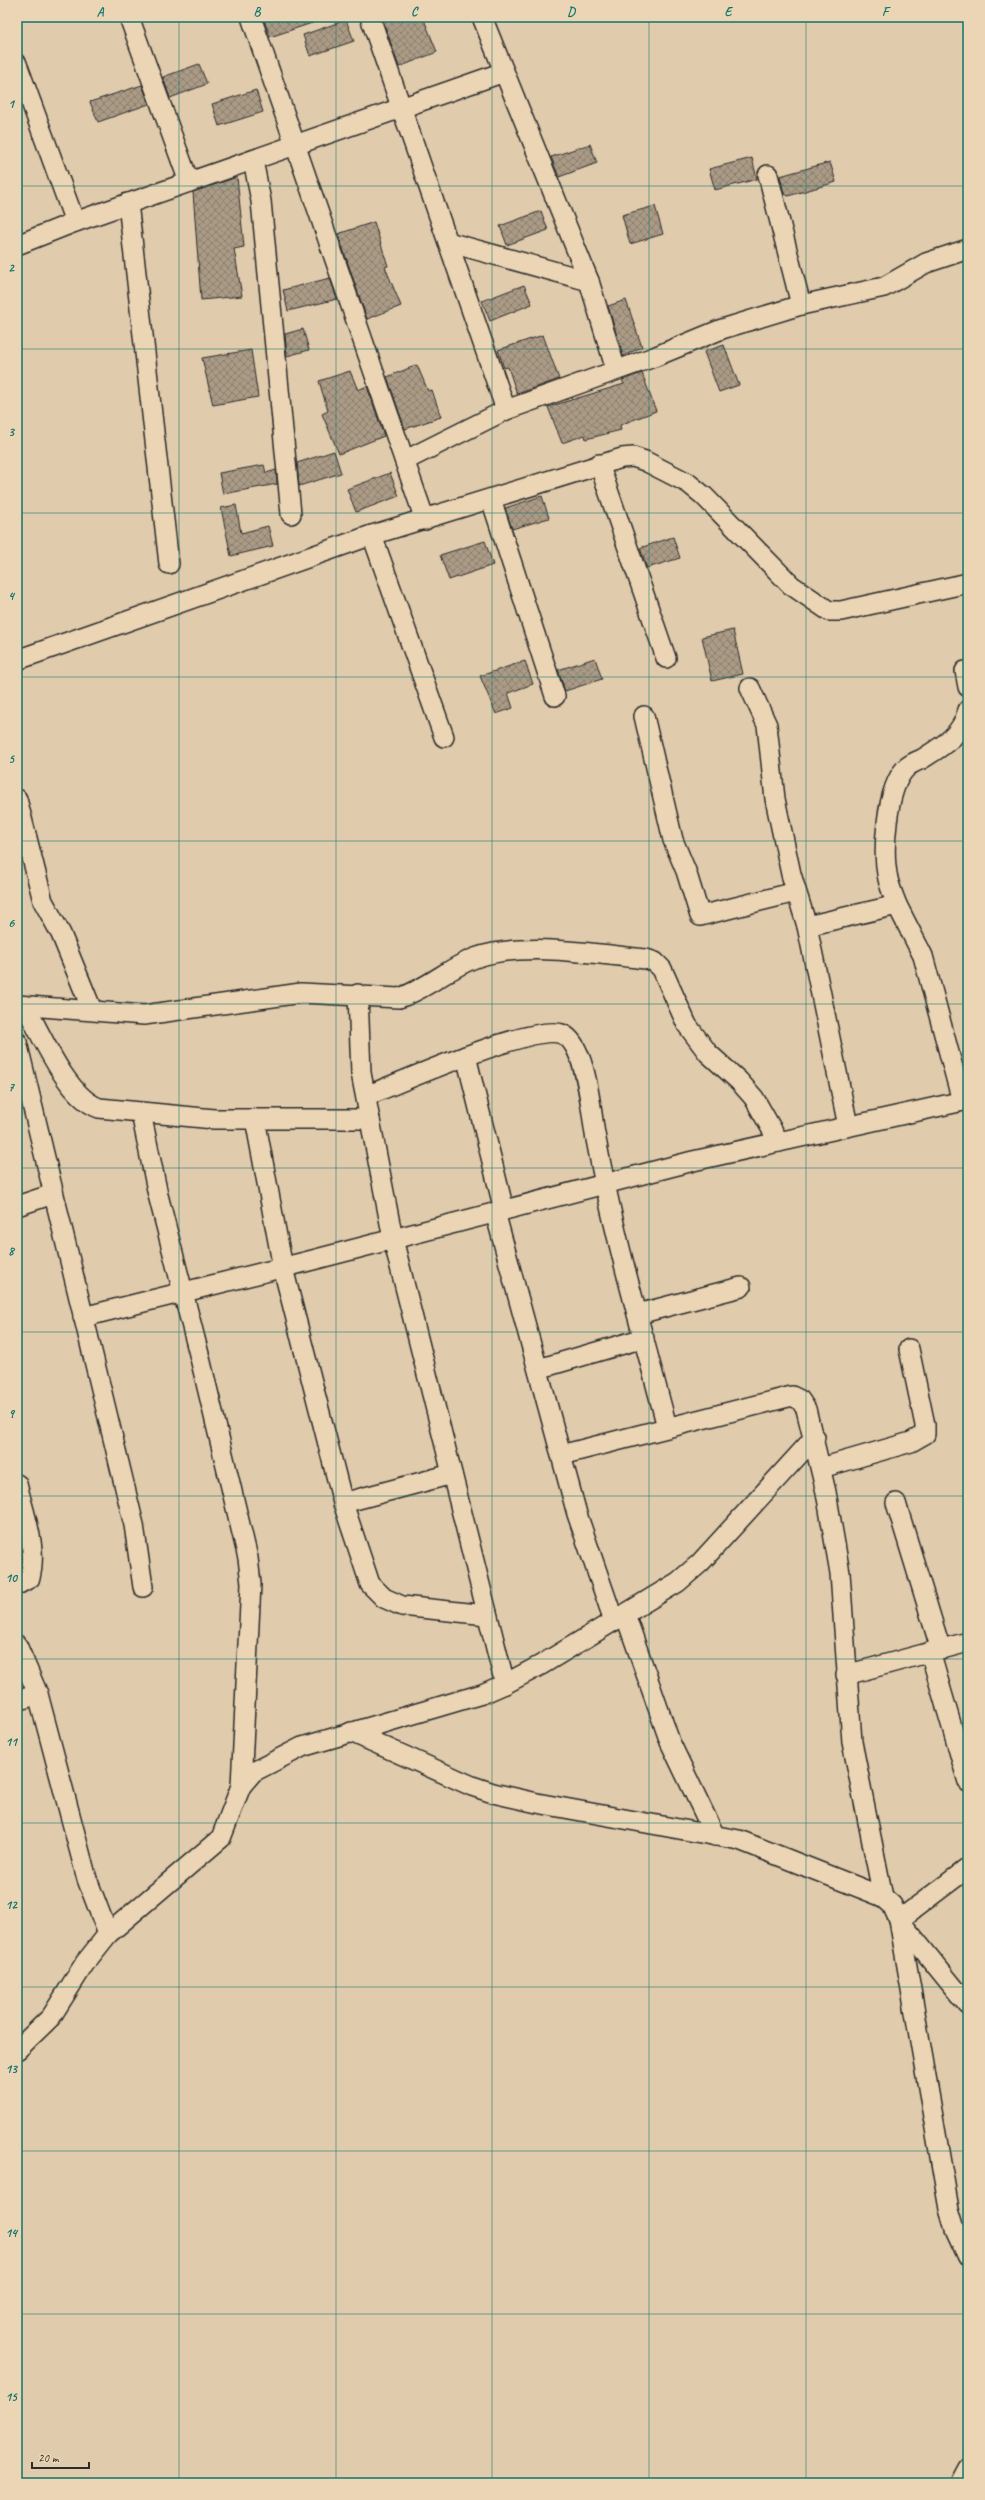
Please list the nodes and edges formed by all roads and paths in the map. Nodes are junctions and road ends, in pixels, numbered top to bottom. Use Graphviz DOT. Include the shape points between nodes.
graph roads {
  1 [pos="129,17"];
  2 [pos="252,17"];
  3 [pos="370,17"];
  4 [pos="482,17"];
  5 [pos="17,64"];
  6 [pos="504,72"];
  7 [pos="401,108"];
  8 [pos="297,144"];
  9 [pos="253,160"];
  10 [pos="768,175"];
  11 [pos="190,182"];
  12 [pos="128,203"];
  13 [pos="75,222"];
  14 [pos="448,242"];
  15 [pos="17,245"];
  16 [pos="968,249"];
  17 [pos="589,281"];
  18 [pos="801,305"];
  19 [pos="616,370"];
  20 [pos="506,410"];
  21 [pos="406,460"];
  22 [pos="599,464"];
  23 [pos="491,499"];
  24 [pos="291,514"];
  25 [pos="425,520"];
  26 [pos="372,535"];
  27 [pos="169,564"];
  28 [pos="968,583"];
  29 [pos="666,658"];
  30 [pos="17,660"];
  31 [pos="750,688"];
  32 [pos="555,696"];
  33 [pos="968,710"];
  34 [pos="644,716"];
  35 [pos="961,735"];
  36 [pos="444,736"];
  37 [pos="17,799"];
  38 [pos="796,892"];
  39 [pos="897,905"];
  40 [pos="807,926"];
  41 [pos="358,994"];
  42 [pos="21,1005"];
  43 [pos="92,1010"];
  44 [pos="17,1042"];
  45 [pos="466,1056"];
  46 [pos="366,1096"];
  47 [pos="965,1100"];
  48 [pos="141,1113"];
  49 [pos="255,1119"];
  50 [pos="370,1119"];
  51 [pos="848,1126"];
  52 [pos="779,1142"];
  53 [pos="604,1184"];
  54 [pos="53,1194"];
  55 [pos="17,1206"];
  56 [pos="499,1211"];
  57 [pos="393,1239"];
  58 [pos="283,1268"];
  59 [pos="741,1287"];
  60 [pos="182,1293"];
  61 [pos="638,1314"];
  62 [pos="83,1317"];
  63 [pos="644,1338"];
  64 [pos="909,1349"];
  65 [pos="538,1369"];
  66 [pos="667,1427"];
  67 [pos="815,1437"];
  68 [pos="561,1455"];
  69 [pos="821,1468"];
  70 [pos="452,1474"];
  71 [pos="17,1484"];
  72 [pos="343,1503"];
  73 [pos="896,1503"];
  74 [pos="17,1585"];
  75 [pos="143,1587"];
  76 [pos="487,1615"];
  77 [pos="619,1618"];
  78 [pos="968,1642"];
  79 [pos="17,1645"];
  80 [pos="936,1651"];
  81 [pos="846,1675"];
  82 [pos="505,1684"];
  83 [pos="38,1694"];
  84 [pos="17,1701"];
  85 [pos="351,1732"];
  86 [pos="968,1782"];
  87 [pos="241,1786"];
  88 [pos="714,1836"];
  89 [pos="968,1868"];
  90 [pos="883,1897"];
  91 [pos="899,1920"];
  92 [pos="108,1934"];
  93 [pos="968,2005"];
  94 [pos="17,2050"];
  95 [pos="968,2258"];
  96 [pos="968,2468"];
  97 [pos="960,2483"];
  1 -- 11 [label="street"];
  2 -- 8 [label="street"];
  3 -- 7 [label="street"];
  4 -- 6 [label="street"];
  5 -- 13 [label="street"];
  6 -- 7 [label="street"];
  6 -- 17 [label="street"];
  7 -- 8 [label="street"];
  7 -- 14 [label="street"];
  8 -- 9 [label="street"];
  8 -- 21 [label="street" via="306,177"];
  9 -- 11 [label="street"];
  9 -- 24 [label="street" via="260,201"];
  10 -- 18 [label="street"];
  11 -- 12 [label="street"];
  12 -- 13 [label="street"];
  12 -- 27 [label="street"];
  13 -- 15 [label="street"];
  14 -- 17 [label="street"];
  14 -- 20 [label="street"];
  16 -- 18 [label="street" via="926,263 884,287"];
  17 -- 19 [label="street"];
  18 -- 19 [label="street" via="722,329"];
  19 -- 20 [label="street"];
  20 -- 21 [label="street"];
  21 -- 25 [label="street"];
  22 -- 23 [label="street"];
  22 -- 28 [label="street" via="633,457 688,483 704,496 791,585 829,611 841,611"];
  22 -- 29 [label="street"];
  23 -- 25 [label="street"];
  23 -- 32 [label="street"];
  25 -- 26 [label="street"];
  26 -- 30 [label="street"];
  26 -- 36 [label="street"];
  31 -- 38 [label="street" via="767,725 775,799"];
  33 -- 35 [label="street"];
  34 -- 38 [label="street" via="672,840 686,871 700,916"];
  35 -- 39 [label="street" via="906,768 895,785 890,803 885,856 888,880"];
  37 -- 43 [label="street" via="43,901 61,934"];
  38 -- 40 [label="street"];
  39 -- 40 [label="street"];
  39 -- 47 [label="street" via="923,956"];
  40 -- 51 [label="street"];
  41 -- 43 [label="street" via="288,994 144,1015"];
  41 -- 46 [label="street" via="361,1073"];
  41 -- 52 [label="street" via="399,998 409,995 474,958 505,953 568,951 650,960 662,969 686,1024 708,1053 754,1098"];
  42 -- 43 [label="street"];
  42 -- 48 [label="street" via="66,1077 88,1104 99,1108"];
  44 -- 54 [label="street"];
  45 -- 46 [label="street"];
  45 -- 53 [label="street" via="542,1034 563,1034 570,1039 578,1051 585,1076"];
  45 -- 56 [label="street"];
  46 -- 50 [label="street"];
  47 -- 51 [label="street"];
  48 -- 49 [label="street" via="214,1119"];
  48 -- 60 [label="street"];
  49 -- 50 [label="street"];
  49 -- 58 [label="street"];
  50 -- 57 [label="street"];
  51 -- 52 [label="street"];
  52 -- 53 [label="street"];
  53 -- 56 [label="street"];
  53 -- 61 [label="street"];
  54 -- 55 [label="street"];
  54 -- 62 [label="street"];
  56 -- 57 [label="street"];
  56 -- 65 [label="street"];
  57 -- 58 [label="street"];
  57 -- 70 [label="street"];
  58 -- 60 [label="street"];
  58 -- 72 [label="street"];
  59 -- 61 [label="street"];
  60 -- 62 [label="street"];
  60 -- 87 [label="street" via="248,1558 250,1578"];
  61 -- 63 [label="street"];
  62 -- 75 [label="street" via="134,1525"];
  63 -- 65 [label="street"];
  63 -- 66 [label="street"];
  64 -- 69 [label="street" via="926,1425 925,1434 911,1442"];
  65 -- 68 [label="street"];
  66 -- 67 [label="street" via="792,1396 800,1400 806,1410"];
  66 -- 68 [label="street"];
  67 -- 69 [label="street"];
  67 -- 77 [label="street" via="700,1564 678,1582"];
  68 -- 77 [label="street" via="578,1514"];
  69 -- 81 [label="street" via="840,1573"];
  70 -- 72 [label="street"];
  70 -- 76 [label="street"];
  71 -- 74 [label="street" via="33,1551 34,1566 30,1578"];
  72 -- 76 [label="street" via="370,1584 384,1598 402,1606"];
  73 -- 80 [label="street"];
  76 -- 82 [label="street"];
  77 -- 82 [label="street"];
  77 -- 88 [label="street" via="670,1742"];
  78 -- 80 [label="street"];
  79 -- 83 [label="street"];
  80 -- 81 [label="street"];
  80 -- 86 [label="street"];
  81 -- 90 [label="street" via="852,1742"];
  82 -- 85 [label="street" via="482,1694"];
  83 -- 84 [label="street"];
  83 -- 92 [label="street" via="87,1879"];
  85 -- 87 [label="street" via="281,1756 253,1772"];
  85 -- 88 [label="street" via="493,1793"];
  87 -- 92 [label="street" via="221,1838"];
  88 -- 90 [label="street" via="755,1845"];
  89 -- 91 [label="street"];
  90 -- 91 [label="street" via="892,1905"];
  91 -- 93 [label="street"];
  91 -- 95 [label="street" via="949,2208"];
  92 -- 94 [label="street" via="88,1958 51,2017"];
  96 -- 97 [label="street"];
}
